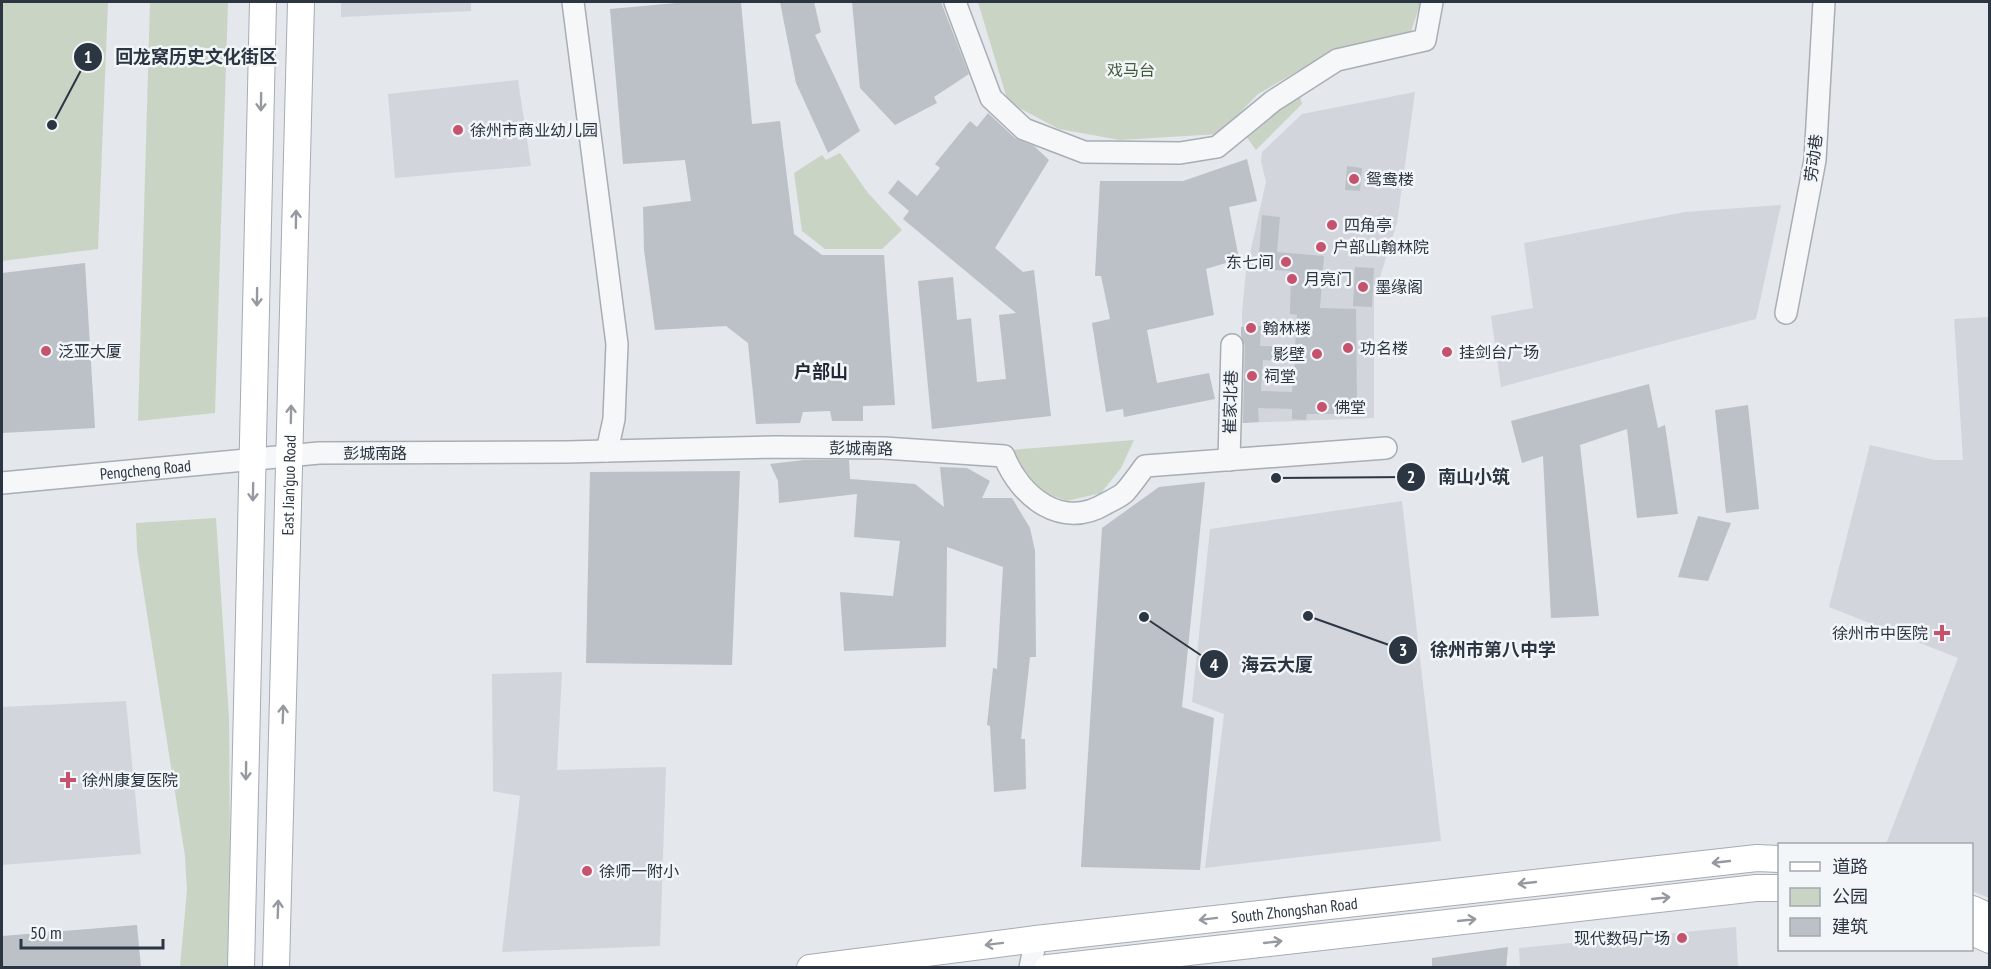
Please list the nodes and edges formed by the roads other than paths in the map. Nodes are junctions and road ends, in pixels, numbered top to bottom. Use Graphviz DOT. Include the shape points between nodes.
graph roads {
  1 [pos="263,2"];
  2 [pos="301,2"];
  3 [pos="573,2"];
  4 [pos="955,2"];
  5 [pos="1432,2"];
  6 [pos="1824,2"];
  7 [pos="1786,313"];
  8 [pos="1232,345"];
  9 [pos="1386,448"];
  10 [pos="607,451"];
  11 [pos="290,456"];
  12 [pos="253,459"];
  13 [pos="1229,460"];
  14 [pos="2,483"];
  15 [pos="1778,859"];
  16 [pos="1778,888"];
  17 [pos="1973,910"];
  18 [pos="1989,917"];
  19 [pos="1973,933"];
  20 [pos="1036,939"];
  21 [pos="1989,940"];
  22 [pos="241,968"];
  23 [pos="276,968"];
  24 [pos="810,968"];
  25 [pos="1030,968"];
  26 [pos="1048,968"];
  1 -- 12 [label="main road, one-way"];
  11 -- 2 [label="main road, East Jian'guo Road, one-way"];
  3 -- 10 [label="street" via="616,344 614,419"];
  4 -- 5 [label="street" via="991,98 1024,129 1084,152 1180,153 1217,147 1273,100 1337,60 1425,40"];
  6 -- 7 [label="street, 劳动巷" via="1815,160"];
  8 -- 13 [label="street, 崔家北巷"];
  9 -- 13 [label="street, 彭城南路"];
  10 -- 11 [label="street, 彭城南路"];
  10 -- 13 [label="street, 彭城南路" via="884,448 1004,456 1026,494 1053,511 1075,515 1094,511 1124,493 1146,466"];
  11 -- 12 [label="street, Pengcheng Road"];
  23 -- 11 [label="main road, East Jian'guo Road, one-way"];
  12 -- 14 [label="street, Pengcheng Road"];
  12 -- 22 [label="main road, one-way"];
  15 -- 20 [label="main road, South Zhongshan Road, one-way"];
  26 -- 16 [label="main road, South Zhongshan Road, one-way"];
  17 -- 18 [label="main road"];
  19 -- 21 [label="main road"];
  20 -- 24 [label="main road, South Zhongshan Road, one-way"];
  20 -- 25 [label="street"];
}
